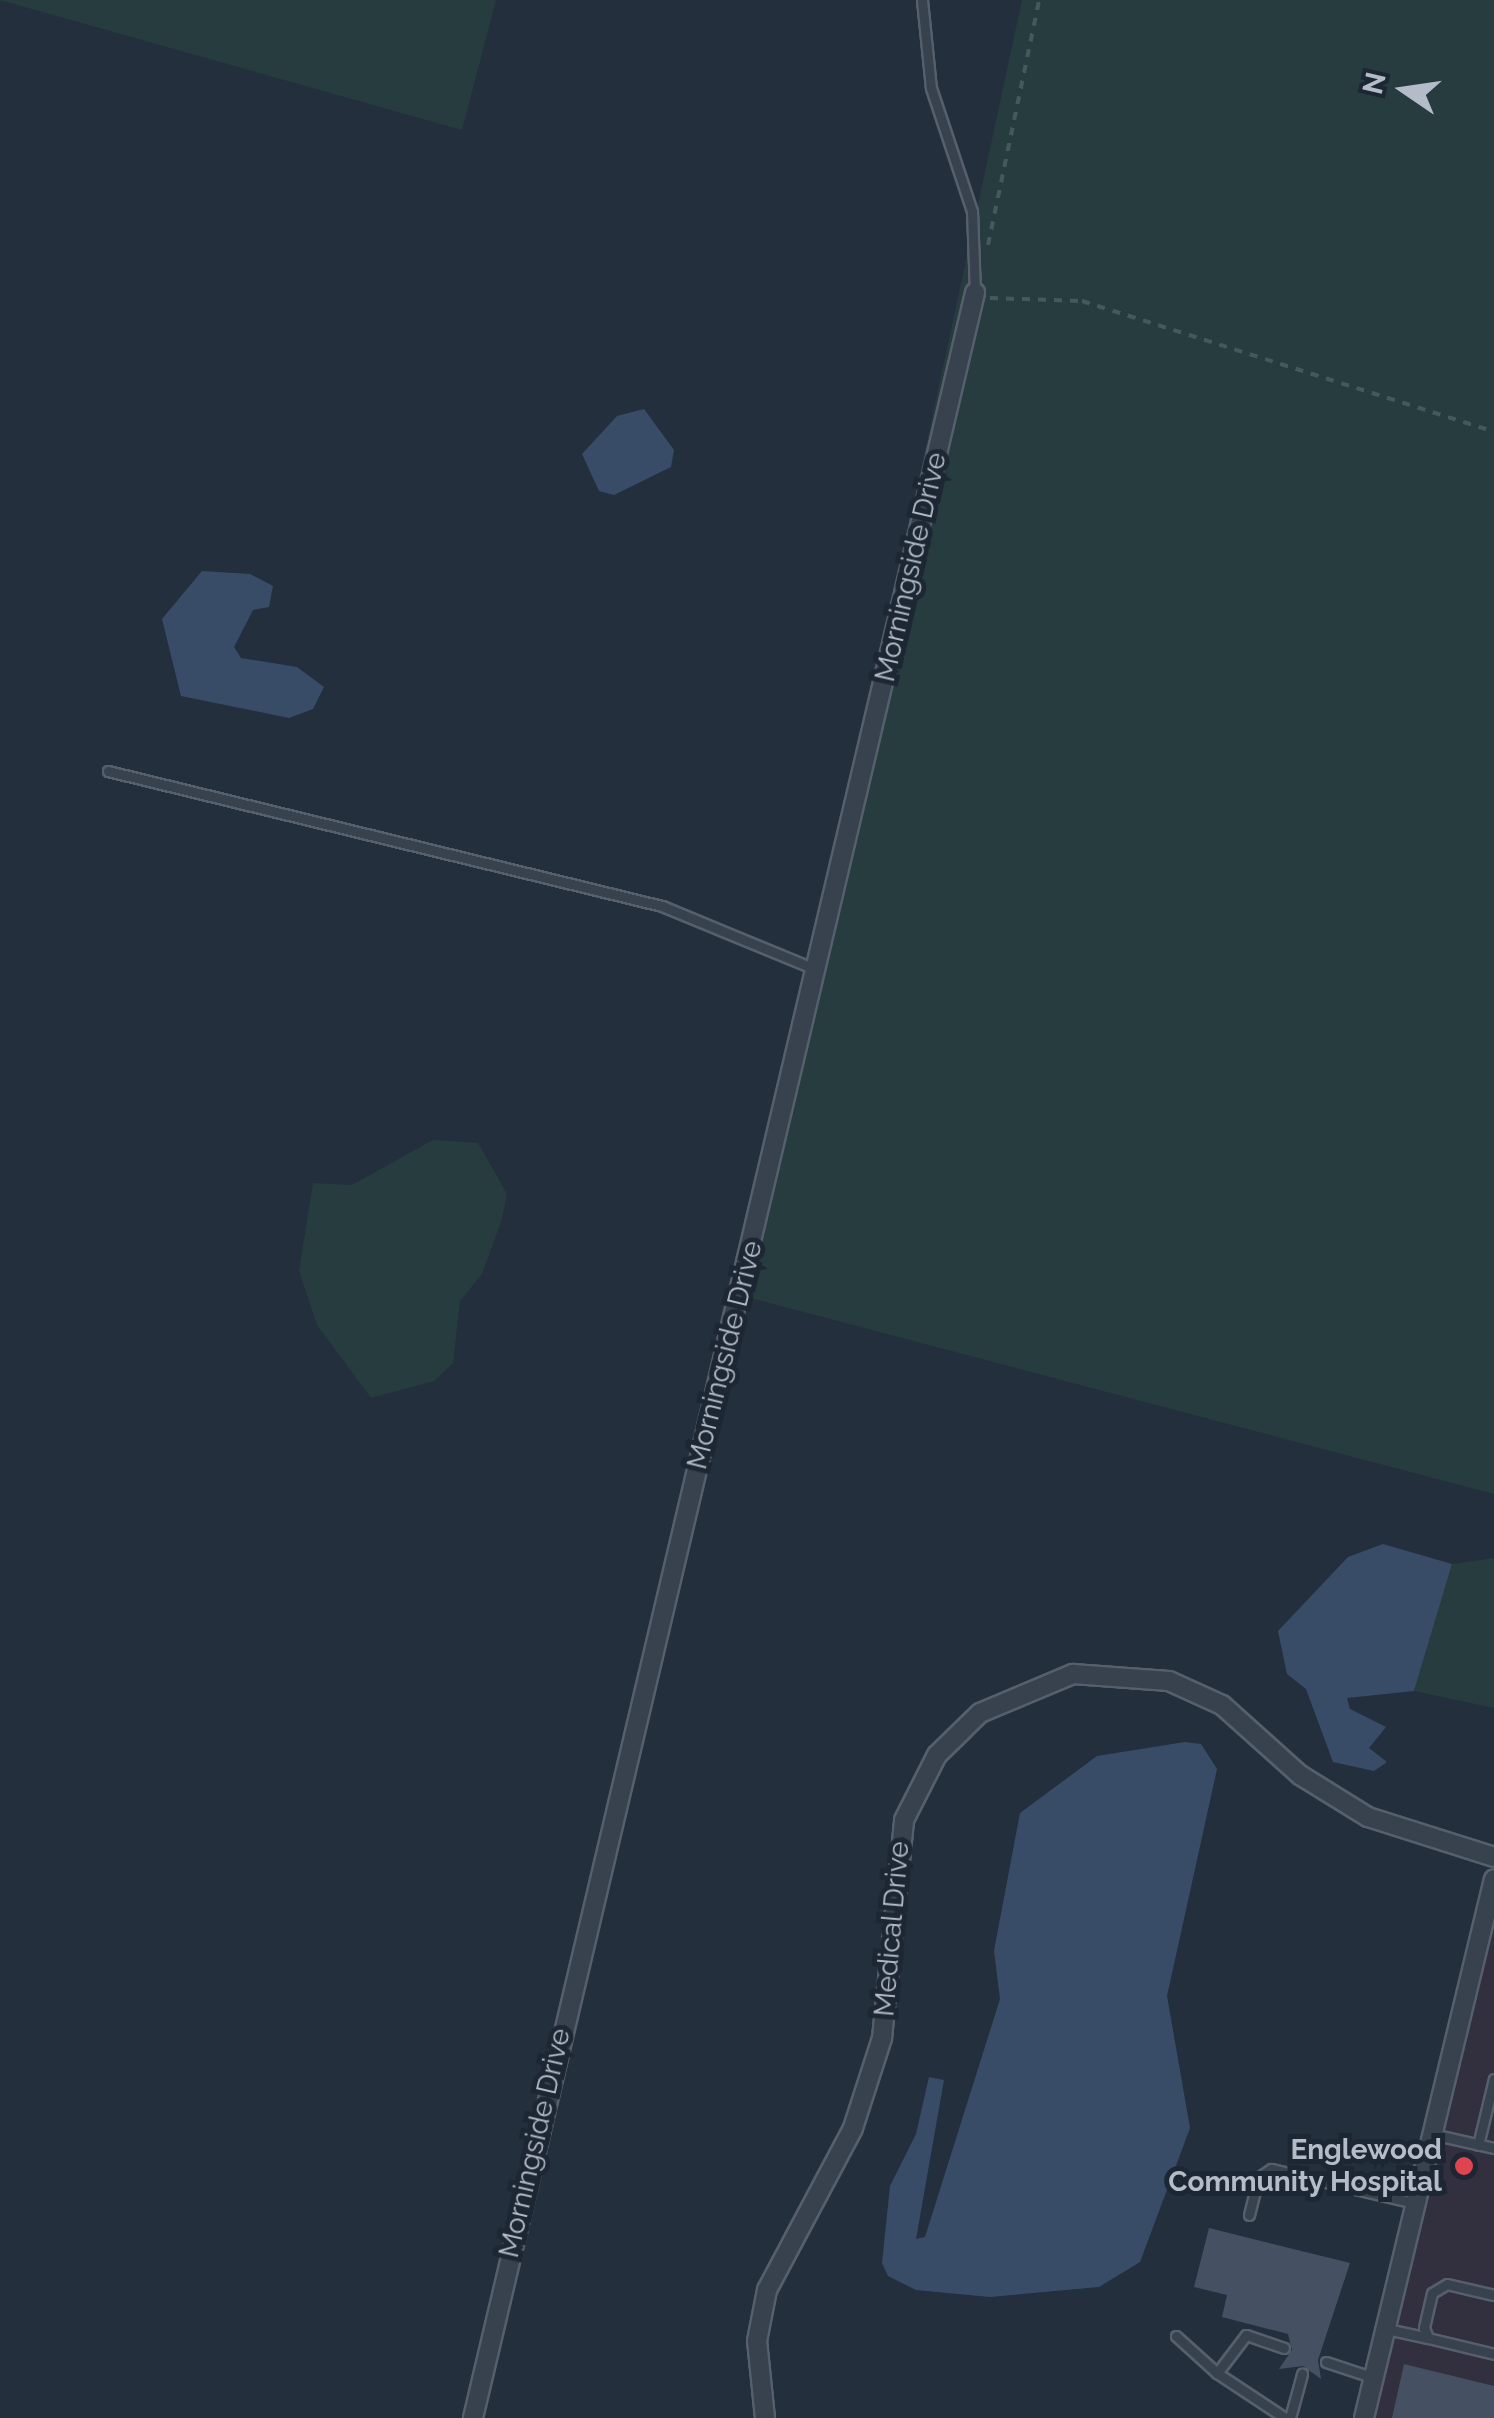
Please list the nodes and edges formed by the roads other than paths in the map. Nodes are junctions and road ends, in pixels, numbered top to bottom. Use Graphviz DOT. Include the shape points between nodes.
graph roads {
  1 [pos="922,0"];
  2 [pos="976,292"];
  3 [pos="108,772"];
  4 [pos="817,970"];
  5 [pos="1494,1857"];
  6 [pos="1494,1879"];
  7 [pos="1493,2087"];
  8 [pos="1432,2134"];
  9 [pos="1478,2144"];
  10 [pos="1494,2148"];
  11 [pos="1415,2203"];
  12 [pos="1249,2215"];
  13 [pos="1494,2295"];
  14 [pos="1385,2328"];
  15 [pos="1176,2336"];
  16 [pos="1428,2338"];
  17 [pos="1284,2348"];
  18 [pos="1494,2354"];
  19 [pos="1326,2362"];
  20 [pos="1217,2373"];
  21 [pos="1302,2374"];
  22 [pos="1374,2378"];
  23 [pos="473,2418"];
  24 [pos="765,2418"];
  25 [pos="1288,2418"];
  26 [pos="1364,2418"];
  1 -- 2 [label="lane" via="931,88 972,211"];
  2 -- 4 [label="street, Morningside Drive"];
  3 -- 4 [label="lane" via="662,906"];
  4 -- 23 [label="street, Morningside Drive"];
  5 -- 24 [label="street, Medical Drive" via="1368,1817 1300,1775 1222,1705 1169,1681 1072,1674 980,1713 938,1755 904,1820 882,2038 847,2142 768,2290 757,2340"];
  6 -- 8 [label="street"];
  7 -- 9 [label="lane"];
  8 -- 9 [label="lane"];
  8 -- 11 [label="street"];
  9 -- 10 [label="lane"];
  11 -- 12 [label="lane" via="1271,2169 1258,2178"];
  11 -- 14 [label="street"];
  13 -- 16 [label="lane" via="1446,2284 1432,2293"];
  14 -- 16 [label="lane"];
  14 -- 22 [label="street"];
  15 -- 20 [label="lane"];
  16 -- 18 [label="lane"];
  17 -- 20 [label="lane" via="1246,2335"];
  19 -- 22 [label="lane"];
  20 -- 25 [label="lane"];
  21 -- 25 [label="lane"];
  22 -- 26 [label="street"];
}
